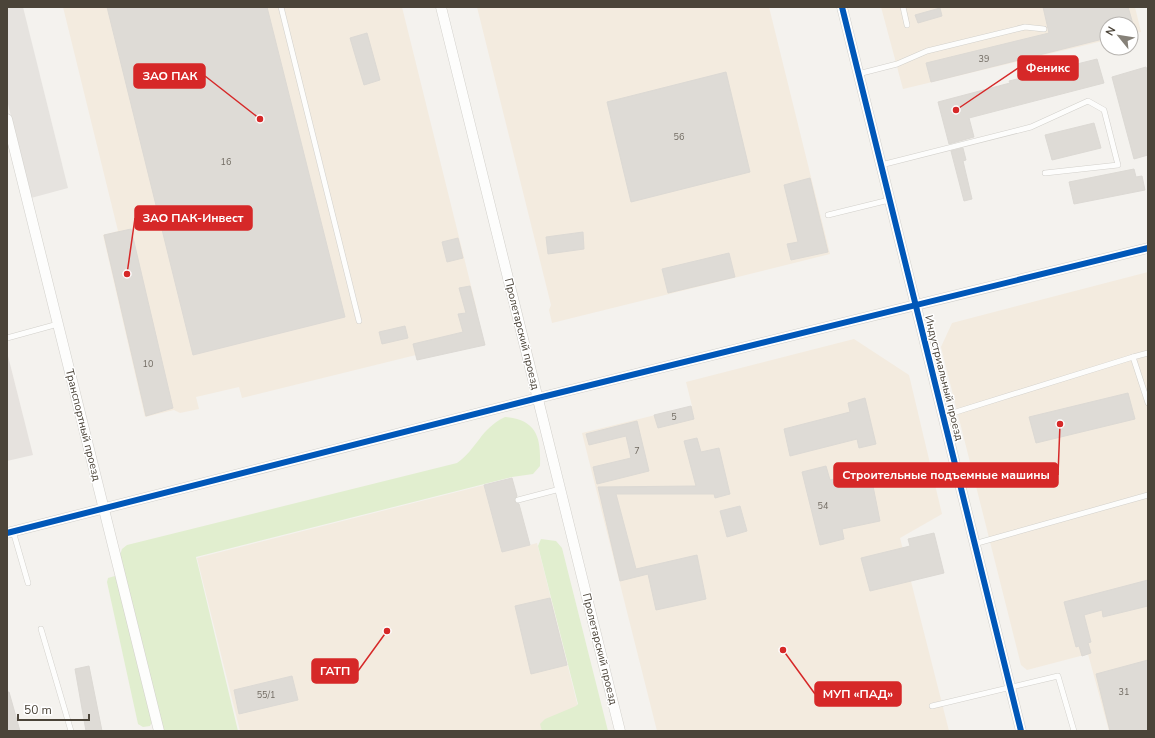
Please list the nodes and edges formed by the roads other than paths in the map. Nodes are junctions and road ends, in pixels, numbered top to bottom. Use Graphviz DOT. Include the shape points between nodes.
graph roads {
  1 [pos="281,7"];
  2 [pos="441,7"];
  3 [pos="842,7"];
  4 [pos="903,7"];
  5 [pos="907,26"];
  6 [pos="1044,29"];
  7 [pos="858,74"];
  8 [pos="7,120"];
  9 [pos="881,165"];
  10 [pos="1045,173"];
  11 [pos="890,200"];
  12 [pos="828,215"];
  13 [pos="1148,248"];
  14 [pos="915,305"];
  15 [pos="359,321"];
  16 [pos="58,324"];
  17 [pos="7,338"];
  18 [pos="1148,353"];
  19 [pos="1133,357"];
  20 [pos="538,398"];
  21 [pos="1148,403"];
  22 [pos="943,416"];
  23 [pos="560,489"];
  24 [pos="1148,495"];
  25 [pos="518,500"];
  26 [pos="104,509"];
  27 [pos="10,532"];
  28 [pos="974,544"];
  29 [pos="28,583"];
  30 [pos="41,629"];
  31 [pos="1010,688"];
  32 [pos="932,706"];
  33 [pos="71,731"];
  34 [pos="159,731"];
  35 [pos="620,731"];
  36 [pos="1021,731"];
  37 [pos="1074,731"];
  1 -- 15 [label="lane"];
  2 -- 20 [label="street, Пролетарский проезд"];
  3 -- 7 [label="street, Индустриальный проезд"];
  4 -- 5 [label="lane"];
  6 -- 7 [label="lane" via="1025,27 927,51 896,64"];
  7 -- 9 [label="street, Индустриальный проезд"];
  8 -- 16 [label="street, Транспортный проезд"];
  9 -- 10 [label="lane" via="1031,126 1088,100 1104,110 1118,165"];
  9 -- 11 [label="street, Индустриальный проезд"];
  11 -- 12 [label="lane"];
  11 -- 14 [label="street, Индустриальный проезд"];
  13 -- 14 [label="street"];
  14 -- 20 [label="street"];
  14 -- 22 [label="street, Индустриальный проезд"];
  16 -- 17 [label="lane"];
  16 -- 26 [label="street, Транспортный проезд"];
  18 -- 19 [label="lane"];
  19 -- 21 [label="lane"];
  19 -- 22 [label="lane"];
  20 -- 23 [label="street, Пролетарский проезд"];
  20 -- 26 [label="street"];
  22 -- 28 [label="street, Индустриальный проезд"];
  23 -- 25 [label="lane"];
  23 -- 35 [label="street, Пролетарский проезд"];
  24 -- 28 [label="lane"];
  26 -- 27 [label="street"];
  26 -- 34 [label="street, Транспортный проезд"];
  27 -- 29 [label="lane"];
  28 -- 31 [label="street, Индустриальный проезд"];
  30 -- 33 [label="lane"];
  31 -- 32 [label="lane"];
  31 -- 36 [label="street, Индустриальный проезд"];
  31 -- 37 [label="lane" via="1058,676"];
}
